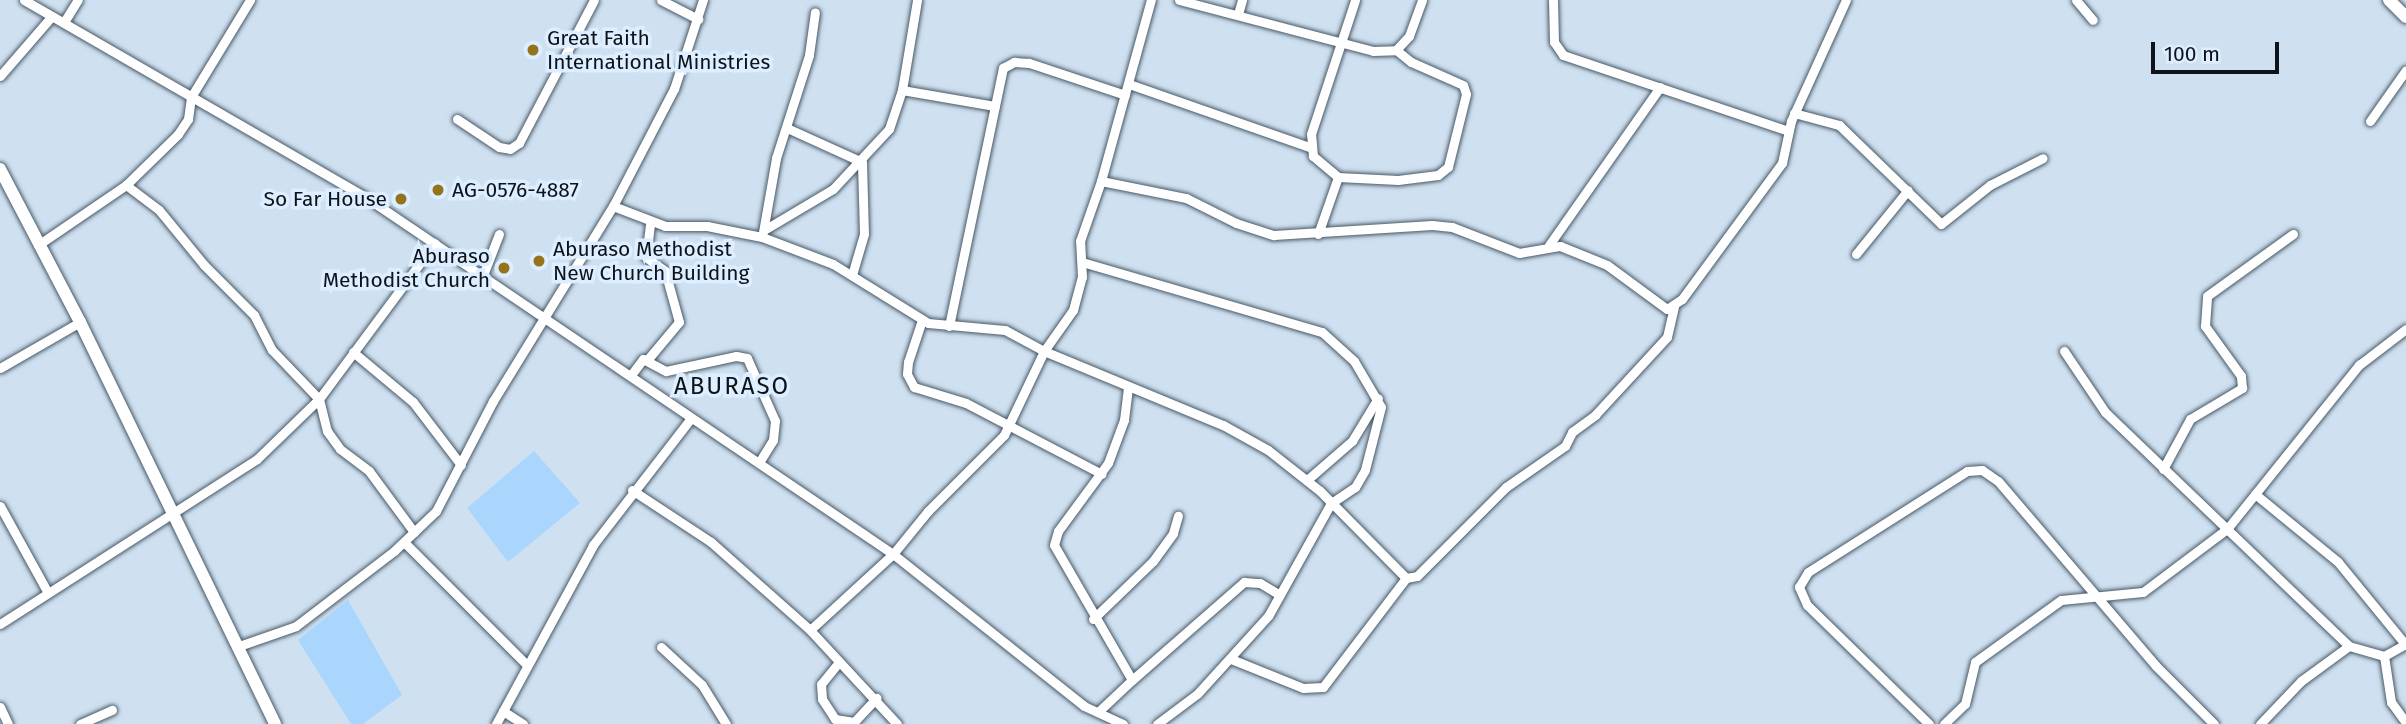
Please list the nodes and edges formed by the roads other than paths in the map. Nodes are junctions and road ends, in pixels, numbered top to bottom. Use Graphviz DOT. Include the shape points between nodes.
graph roads {
  1 [pos="24,0"];
  2 [pos="78,0"];
  3 [pos="250,0"];
  4 [pos="594,0"];
  5 [pos="661,0"];
  6 [pos="703,0"];
  7 [pos="917,0"];
  8 [pos="1151,0"];
  9 [pos="1179,0"];
  10 [pos="1242,0"];
  11 [pos="1355,0"];
  12 [pos="1422,0"];
  13 [pos="1553,0"];
  14 [pos="1846,0"];
  15 [pos="2076,0"];
  16 [pos="2389,0"];
  17 [pos="816,12"];
  18 [pos="1238,14"];
  19 [pos="52,16"];
  20 [pos="2406,17"];
  21 [pos="698,19"];
  22 [pos="2093,20"];
  23 [pos="64,22"];
  24 [pos="1345,43"];
  25 [pos="1396,50"];
  26 [pos="2406,70"];
  27 [pos="0,76"];
  28 [pos="1129,84"];
  29 [pos="1660,87"];
  30 [pos="902,90"];
  31 [pos="1125,95"];
  32 [pos="191,97"];
  33 [pos="995,106"];
  34 [pos="1794,113"];
  35 [pos="457,119"];
  36 [pos="2370,121"];
  37 [pos="787,128"];
  38 [pos="1788,131"];
  39 [pos="1309,147"];
  40 [pos="2043,158"];
  41 [pos="862,162"];
  42 [pos="0,169"];
  43 [pos="1338,177"];
  44 [pos="1101,181"];
  45 [pos="126,186"];
  46 [pos="1908,190"];
  47 [pos="613,206"];
  48 [pos="650,222"];
  49 [pos="763,233"];
  50 [pos="2293,233"];
  51 [pos="499,234"];
  52 [pos="1318,234"];
  53 [pos="435,243"];
  54 [pos="38,245"];
  55 [pos="1549,245"];
  56 [pos="1856,254"];
  57 [pos="1082,262"];
  58 [pos="483,275"];
  59 [pos="852,275"];
  60 [pos="1674,307"];
  61 [pos="543,316"];
  62 [pos="922,320"];
  63 [pos="80,322"];
  64 [pos="949,326"];
  65 [pos="2406,329"];
  66 [pos="1044,351"];
  67 [pos="2064,351"];
  68 [pos="353,352"];
  69 [pos="648,359"];
  70 [pos="0,368"];
  71 [pos="631,375"];
  72 [pos="1128,387"];
  73 [pos="1378,398"];
  74 [pos="319,399"];
  75 [pos="691,418"];
  76 [pos="1009,425"];
  77 [pos="759,462"];
  78 [pos="461,464"];
  79 [pos="2163,468"];
  80 [pos="1101,474"];
  81 [pos="1307,480"];
  82 [pos="632,490"];
  83 [pos="2255,494"];
  84 [pos="1331,503"];
  85 [pos="0,506"];
  86 [pos="172,510"];
  87 [pos="1178,516"];
  88 [pos="2227,529"];
  89 [pos="414,532"];
  90 [pos="404,542"];
  91 [pos="893,554"];
  92 [pos="1406,578"];
  93 [pos="48,593"];
  94 [pos="1280,595"];
  95 [pos="2102,598"];
  96 [pos="1093,619"];
  97 [pos="0,624"];
  98 [pos="810,630"];
  99 [pos="2406,644"];
  100 [pos="239,646"];
  101 [pos="2349,646"];
  102 [pos="662,647"];
  103 [pos="2384,656"];
  104 [pos="1231,659"];
  105 [pos="839,662"];
  106 [pos="526,664"];
  107 [pos="1132,680"];
  108 [pos="876,698"];
  109 [pos="0,707"];
  110 [pos="112,710"];
  111 [pos="503,711"];
  112 [pos="1098,712"];
  113 [pos="2406,723"];
  114 [pos="8,724"];
  115 [pos="80,724"];
  116 [pos="275,724"];
  117 [pos="496,724"];
  118 [pos="523,724"];
  119 [pos="726,724"];
  120 [pos="897,724"];
  121 [pos="1123,724"];
  122 [pos="1157,724"];
  123 [pos="1929,724"];
  124 [pos="1944,724"];
  125 [pos="2214,724"];
  126 [pos="2259,724"];
  1 -- 19 [label="street"];
  2 -- 23 [label="street"];
  3 -- 32 [label="street"];
  4 -- 35 [label="street" via="519,143 510,149 499,147"];
  5 -- 21 [label="street"];
  6 -- 21 [label="street"];
  7 -- 30 [label="street"];
  8 -- 28 [label="street"];
  9 -- 18 [label="street"];
  10 -- 18 [label="street"];
  11 -- 24 [label="street"];
  12 -- 25 [label="street" via="1409,36"];
  13 -- 29 [label="street" via="1553,42 1563,55"];
  14 -- 34 [label="street"];
  15 -- 22 [label="street"];
  16 -- 20 [label="street"];
  17 -- 37 [label="street" via="809,55"];
  18 -- 24 [label="street"];
  19 -- 23 [label="street"];
  19 -- 27 [label="street"];
  21 -- 47 [label="street" via="674,89"];
  23 -- 32 [label="street"];
  24 -- 25 [label="street" via="1373,51"];
  24 -- 39 [label="street"];
  25 -- 43 [label="street" via="1411,62 1463,85 1466,94 1448,167 1438,175 1398,180"];
  26 -- 36 [label="street"];
  28 -- 31 [label="street"];
  28 -- 39 [label="street"];
  29 -- 38 [label="street"];
  29 -- 55 [label="street"];
  30 -- 33 [label="street"];
  30 -- 41 [label="street" via="889,129"];
  31 -- 33 [label="street" via="1040,66 1014,62 1003,68"];
  31 -- 44 [label="street"];
  32 -- 45 [label="street" via="188,119 178,134"];
  32 -- 53 [label="street" via="367,198"];
  33 -- 64 [label="street"];
  34 -- 38 [label="street"];
  34 -- 46 [label="street" via="1839,125"];
  37 -- 41 [label="street"];
  37 -- 49 [label="street"];
  38 -- 60 [label="street" via="1782,163"];
  39 -- 43 [label="street"];
  40 -- 46 [label="street" via="1990,185 1944,224"];
  41 -- 49 [label="street" via="833,189"];
  41 -- 59 [label="street" via="864,234"];
  42 -- 54 [label="street"];
  43 -- 52 [label="street"];
  44 -- 52 [label="street" via="1186,198 1236,223 1274,234"];
  44 -- 57 [label="street" via="1080,241"];
  45 -- 54 [label="street"];
  45 -- 74 [label="street" via="159,210 204,265 254,315 272,350"];
  46 -- 56 [label="street"];
  47 -- 48 [label="street"];
  47 -- 61 [label="street"];
  48 -- 49 [label="street"];
  48 -- 69 [label="street" via="646,257 665,271 679,322"];
  49 -- 59 [label="street"];
  50 -- 79 [label="street" via="2207,296 2205,326 2241,376 2242,388 2190,419"];
  51 -- 58 [label="street"];
  52 -- 55 [label="street" via="1432,225 1452,227 1518,253"];
  53 -- 58 [label="street"];
  53 -- 68 [label="street"];
  54 -- 63 [label="street"];
  55 -- 60 [label="street" via="1595,259 1659,306"];
  57 -- 66 [label="street" via="1073,310"];
  57 -- 73 [label="street" via="1322,332 1354,361"];
  58 -- 61 [label="street"];
  59 -- 62 [label="street"];
  60 -- 92 [label="street" via="1667,337 1595,415 1572,432 1565,446 1506,487 1417,576"];
  61 -- 71 [label="street"];
  61 -- 78 [label="street"];
  62 -- 64 [label="street"];
  62 -- 76 [label="street" via="908,362 907,374 914,387 966,402"];
  63 -- 70 [label="street"];
  63 -- 86 [label="street"];
  64 -- 66 [label="street" via="989,326"];
  65 -- 83 [label="street" via="2359,365"];
  66 -- 72 [label="street"];
  66 -- 76 [label="street"];
  67 -- 79 [label="street" via="2105,412"];
  68 -- 74 [label="street"];
  68 -- 78 [label="street" via="413,402"];
  69 -- 71 [label="street"];
  69 -- 77 [label="street" via="666,371 736,356 750,361 775,421 773,440"];
  71 -- 75 [label="street"];
  72 -- 80 [label="street" via="1124,420"];
  72 -- 81 [label="street" via="1245,436"];
  73 -- 81 [label="street" via="1352,441"];
  73 -- 84 [label="street" via="1381,407 1365,470 1354,487"];
  74 -- 86 [label="street" via="239,474"];
  74 -- 89 [label="street" via="327,431 369,471"];
  75 -- 77 [label="street"];
  75 -- 82 [label="street"];
  76 -- 80 [label="street"];
  76 -- 91 [label="street"];
  77 -- 91 [label="street"];
  78 -- 89 [label="street" via="436,511"];
  79 -- 88 [label="street"];
  80 -- 96 [label="street" via="1058,531 1054,545"];
  81 -- 84 [label="street"];
  82 -- 98 [label="street" via="711,542"];
  82 -- 106 [label="street" via="578,569"];
  83 -- 88 [label="street"];
  83 -- 99 [label="street" via="2339,562"];
  84 -- 92 [label="street"];
  84 -- 94 [label="street"];
  85 -- 93 [label="street"];
  86 -- 93 [label="street"];
  86 -- 100 [label="street"];
  87 -- 96 [label="street" via="1173,533 1153,561"];
  88 -- 95 [label="street" via="2143,592"];
  88 -- 101 [label="street"];
  89 -- 90 [label="street"];
  90 -- 100 [label="street" via="296,626"];
  90 -- 106 [label="street"];
  91 -- 98 [label="street"];
  91 -- 112 [label="street"];
  92 -- 104 [label="street" via="1323,687 1303,688"];
  93 -- 97 [label="street"];
  94 -- 104 [label="street"];
  94 -- 107 [label="street" via="1260,583 1244,582"];
  95 -- 123 [label="street" via="1998,481 1982,470 1967,471 1808,572 1800,587 1807,605"];
  95 -- 124 [label="street" via="2061,600 1975,662 1965,704"];
  95 -- 125 [label="street" via="2156,666"];
  96 -- 107 [label="street"];
  98 -- 105 [label="street"];
  99 -- 103 [label="street"];
  100 -- 116 [label="street"];
  101 -- 103 [label="street"];
  101 -- 126 [label="street" via="2301,681"];
  102 -- 119 [label="street" via="702,685"];
  103 -- 113 [label="street" via="2391,702"];
  104 -- 122 [label="street" via="1197,694"];
  105 -- 108 [label="street"];
  105 -- 108 [label="street" via="821,684 822,699 835,719 854,722"];
  106 -- 111 [label="street"];
  107 -- 112 [label="street"];
  108 -- 120 [label="street"];
  109 -- 114 [label="street"];
  110 -- 115 [label="street"];
  111 -- 117 [label="street"];
  111 -- 118 [label="street"];
  112 -- 121 [label="street"];
}
